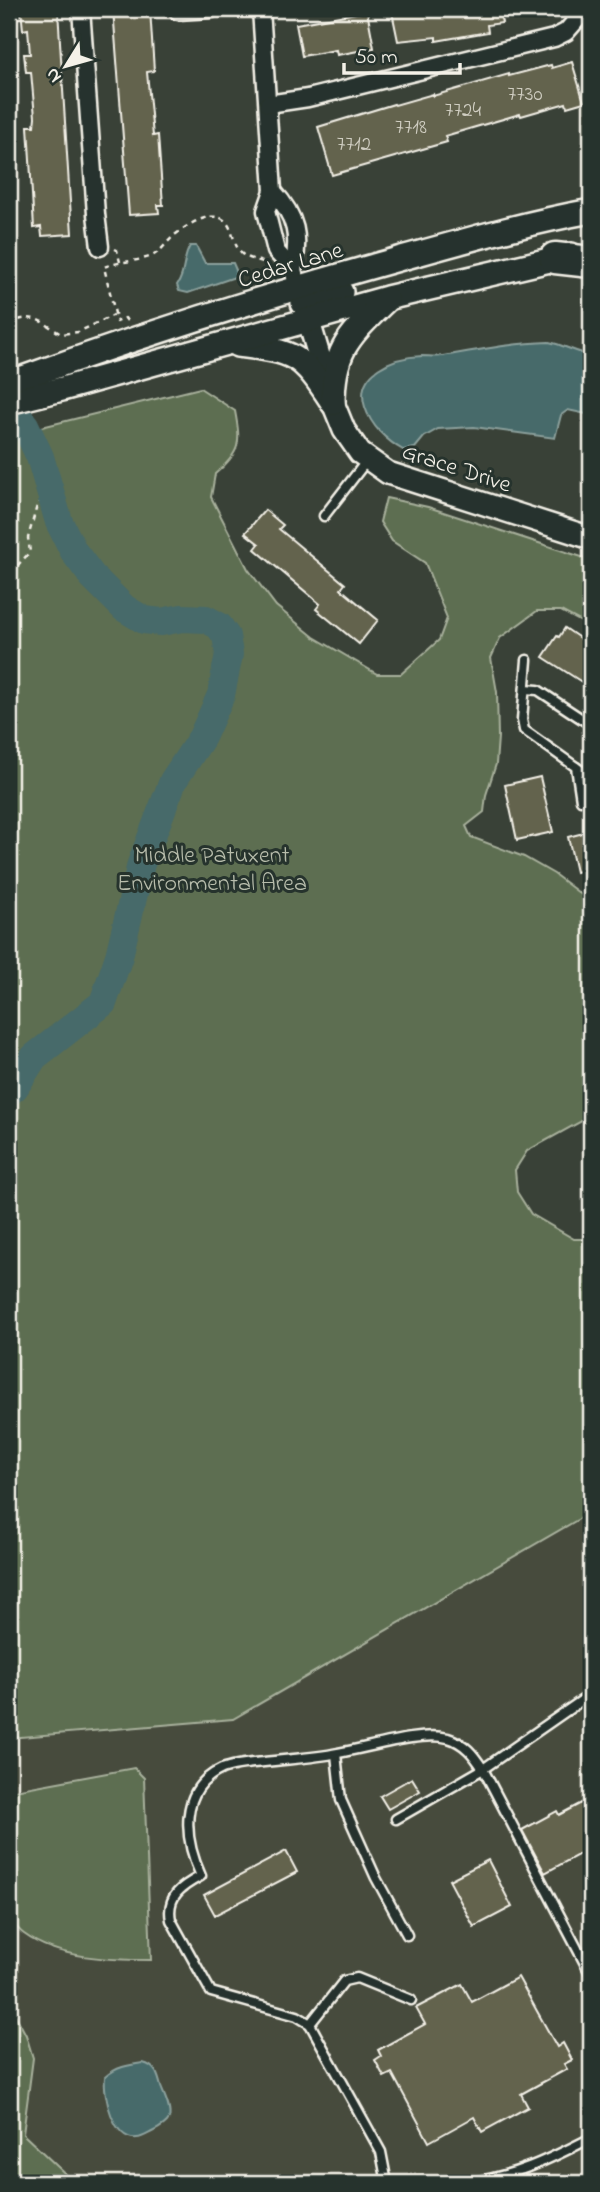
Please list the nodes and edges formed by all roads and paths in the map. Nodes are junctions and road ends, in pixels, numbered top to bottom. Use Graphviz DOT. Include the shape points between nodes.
graph roads {
  1 [pos="80,9"];
  2 [pos="211,9"];
  3 [pos="261,9"];
  4 [pos="586,9"];
  5 [pos="178,11"];
  6 [pos="268,103"];
  7 [pos="273,191"];
  8 [pos="591,211"];
  9 [pos="591,225"];
  10 [pos="100,247"];
  11 [pos="591,251"];
  12 [pos="555,258"];
  13 [pos="591,262"];
  14 [pos="301,295"];
  15 [pos="387,298"];
  16 [pos="9,323"];
  17 [pos="225,344"];
  18 [pos="9,383"];
  19 [pos="9,401"];
  20 [pos="333,403"];
  21 [pos="368,459"];
  22 [pos="38,502"];
  23 [pos="324,516"];
  24 [pos="591,538"];
  25 [pos="9,571"];
  26 [pos="527,660"];
  27 [pos="525,689"];
  28 [pos="9,711"];
  29 [pos="591,725"];
  30 [pos="9,751"];
  31 [pos="576,767"];
  32 [pos="591,777"];
  33 [pos="591,798"];
  34 [pos="591,1694"];
  35 [pos="336,1754"];
  36 [pos="483,1769"];
  37 [pos="396,1819"];
  38 [pos="407,1935"];
  39 [pos="591,1975"];
  40 [pos="411,2000"];
  41 [pos="310,2024"];
  42 [pos="591,2138"];
  43 [pos="387,2183"];
  44 [pos="466,2183"];
  1 -- 10 [label="street"];
  2 -- 5 [label="street"];
  3 -- 6 [label="street"];
  4 -- 6 [label="street" via="566,32 554,38 308,98"];
  6 -- 7 [label="street"];
  7 -- 14 [label="street" via="288,207 298,244"];
  7 -- 14 [label="street" via="267,211 276,251"];
  8 -- 14 [label="main road, Cedar Lane" via="482,236"];
  9 -- 14 [label="main road"];
  11 -- 12 [label="main road, Cedar Lane"];
  12 -- 13 [label="highway"];
  12 -- 15 [label="main road, Cedar Lane"];
  14 -- 15 [label="main road, Cedar Lane"];
  14 -- 16 [label="path" via="242,254 228,223 209,215 177,233 150,257 104,267 114,315 78,332 61,334 42,321 24,317"];
  14 -- 17 [label="main road, Cedar Lane"];
  14 -- 18 [label="main road, Cedar Lane" via="135,339"];
  14 -- 20 [label="street, Grace Drive"];
  15 -- 20 [label="main road" via="342,349 334,375"];
  17 -- 19 [label="main road, Cedar Lane"];
  17 -- 20 [label="main road" via="293,356 306,365"];
  20 -- 21 [label="street, Grace Drive" via="348,438"];
  21 -- 23 [label="lane"];
  21 -- 24 [label="street, Grace Drive" via="388,473"];
  22 -- 25 [label="path" via="28,538 30,552"];
  26 -- 27 [label="lane"];
  27 -- 29 [label="lane" via="538,690"];
  27 -- 31 [label="lane" via="524,730"];
  28 -- 30 [label="lane"];
  31 -- 32 [label="lane"];
  31 -- 33 [label="lane" via="581,800"];
  34 -- 36 [label="lane"];
  35 -- 36 [label="lane" via="439,1736 459,1742"];
  35 -- 38 [label="lane" via="345,1809"];
  35 -- 41 [label="lane" via="241,1764 210,1776 192,1801 187,1826 201,1876 181,1887 169,1910 211,1992 297,2016"];
  36 -- 37 [label="lane"];
  36 -- 39 [label="lane"];
  40 -- 41 [label="lane" via="357,1978 344,1981"];
  41 -- 43 [label="lane" via="381,2152"];
  42 -- 44 [label="lane" via="516,2173"];
}
